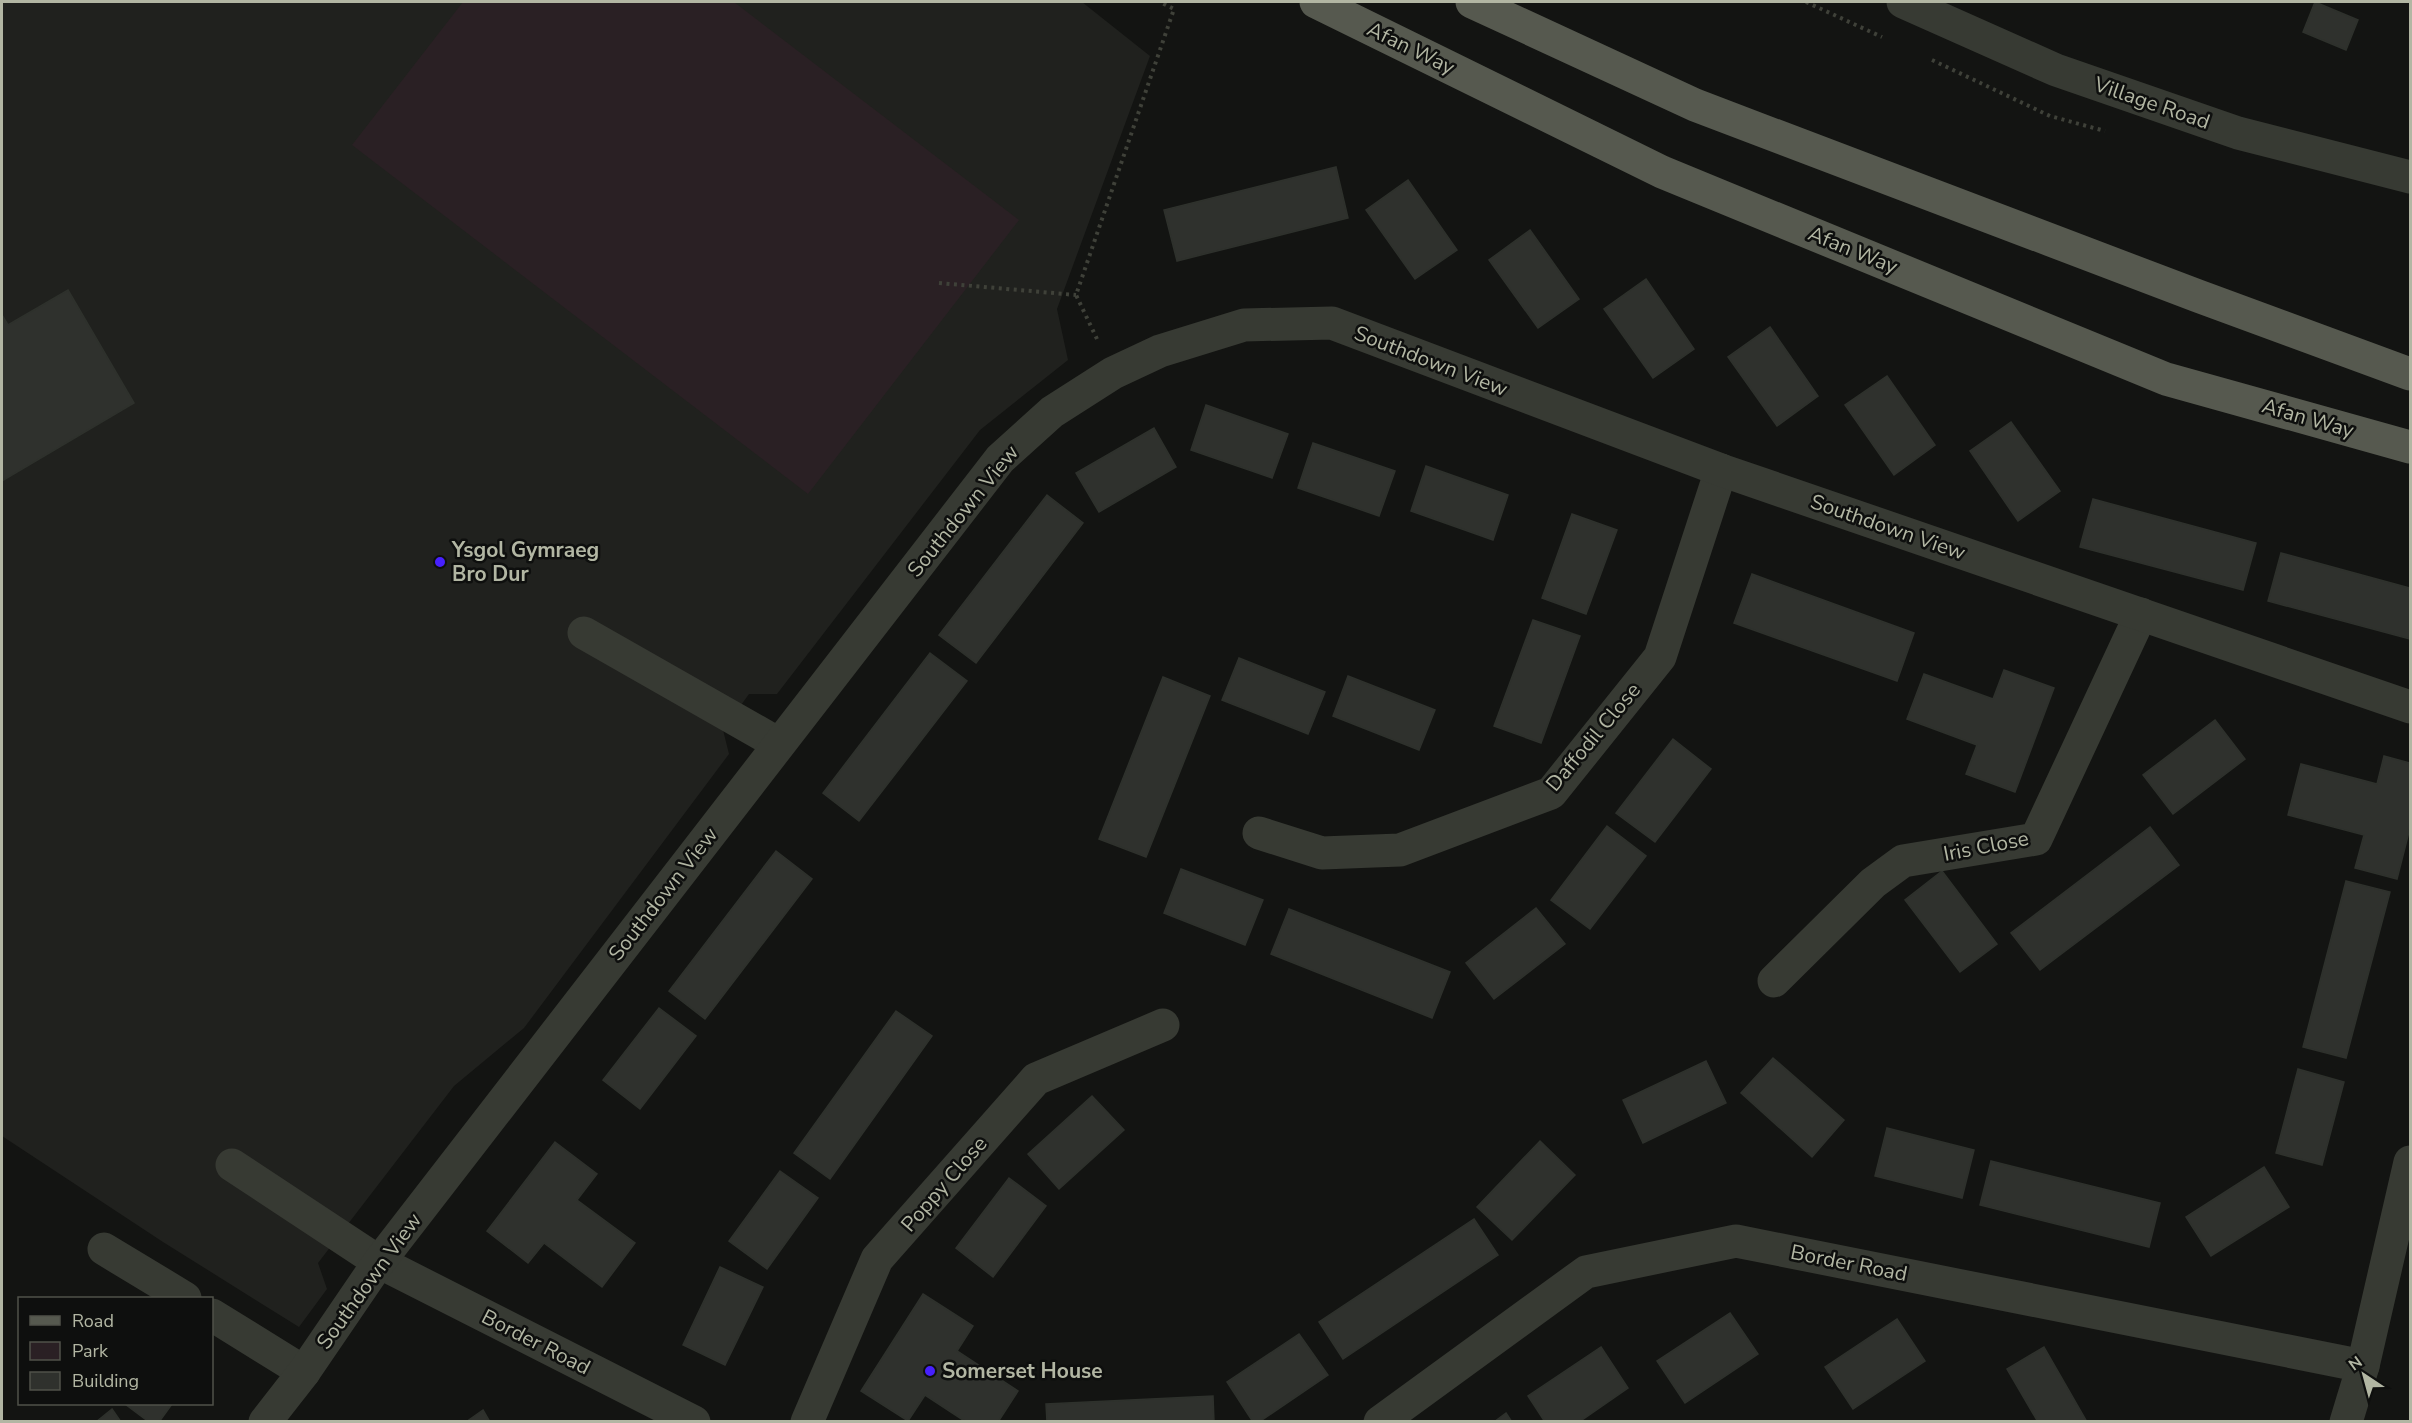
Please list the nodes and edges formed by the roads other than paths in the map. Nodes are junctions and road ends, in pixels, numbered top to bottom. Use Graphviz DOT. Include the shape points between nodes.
graph roads {
  1 [pos="1316,2"];
  2 [pos="1472,2"];
  3 [pos="1903,2"];
  4 [pos="2410,177"];
  5 [pos="2410,374"];
  6 [pos="2410,447"];
  7 [pos="1721,470"];
  8 [pos="2141,614"];
  9 [pos="584,633"];
  10 [pos="2410,707"];
  11 [pos="779,744"];
  12 [pos="1259,833"];
  13 [pos="1774,981"];
  14 [pos="1163,1025"];
  15 [pos="2410,1162"];
  16 [pos="232,1165"];
  17 [pos="104,1249"];
  18 [pos="379,1262"];
  19 [pos="181,1297"];
  20 [pos="213,1316"];
  21 [pos="2362,1366"];
  22 [pos="304,1372"];
  23 [pos="265,1422"];
  24 [pos="693,1422"];
  25 [pos="807,1422"];
  26 [pos="1380,1422"];
  27 [pos="2346,1422"];
  1 -- 6 [label="main road, Afan Way" via="1662,172 2166,379"];
  2 -- 5 [label="main road" via="1695,105"];
  3 -- 4 [label="street, Village Road" via="2067,74 2238,133"];
  7 -- 8 [label="street, Southdown View"];
  7 -- 11 [label="street, Southdown View" via="1332,323 1244,325 1160,351 1113,373 1052,412 1000,459"];
  7 -- 12 [label="street, Daffodil Close" via="1660,657 1551,792 1400,850 1322,853"];
  8 -- 10 [label="street, Southdown View"];
  8 -- 13 [label="street, Iris Close" via="2036,839 1903,861 1873,883"];
  9 -- 11 [label="street"];
  11 -- 18 [label="street, Southdown View"];
  14 -- 25 [label="street, Poppy Close" via="1035,1079 877,1259"];
  15 -- 21 [label="street"];
  16 -- 18 [label="street, Border Road"];
  17 -- 19 [label="street"];
  18 -- 22 [label="street, Southdown View"];
  18 -- 24 [label="street, Border Road"];
  20 -- 22 [label="street"];
  21 -- 26 [label="street, Border Road" via="1736,1241 1586,1272"];
  21 -- 27 [label="street"];
  22 -- 23 [label="street, Southdown View"];
}
